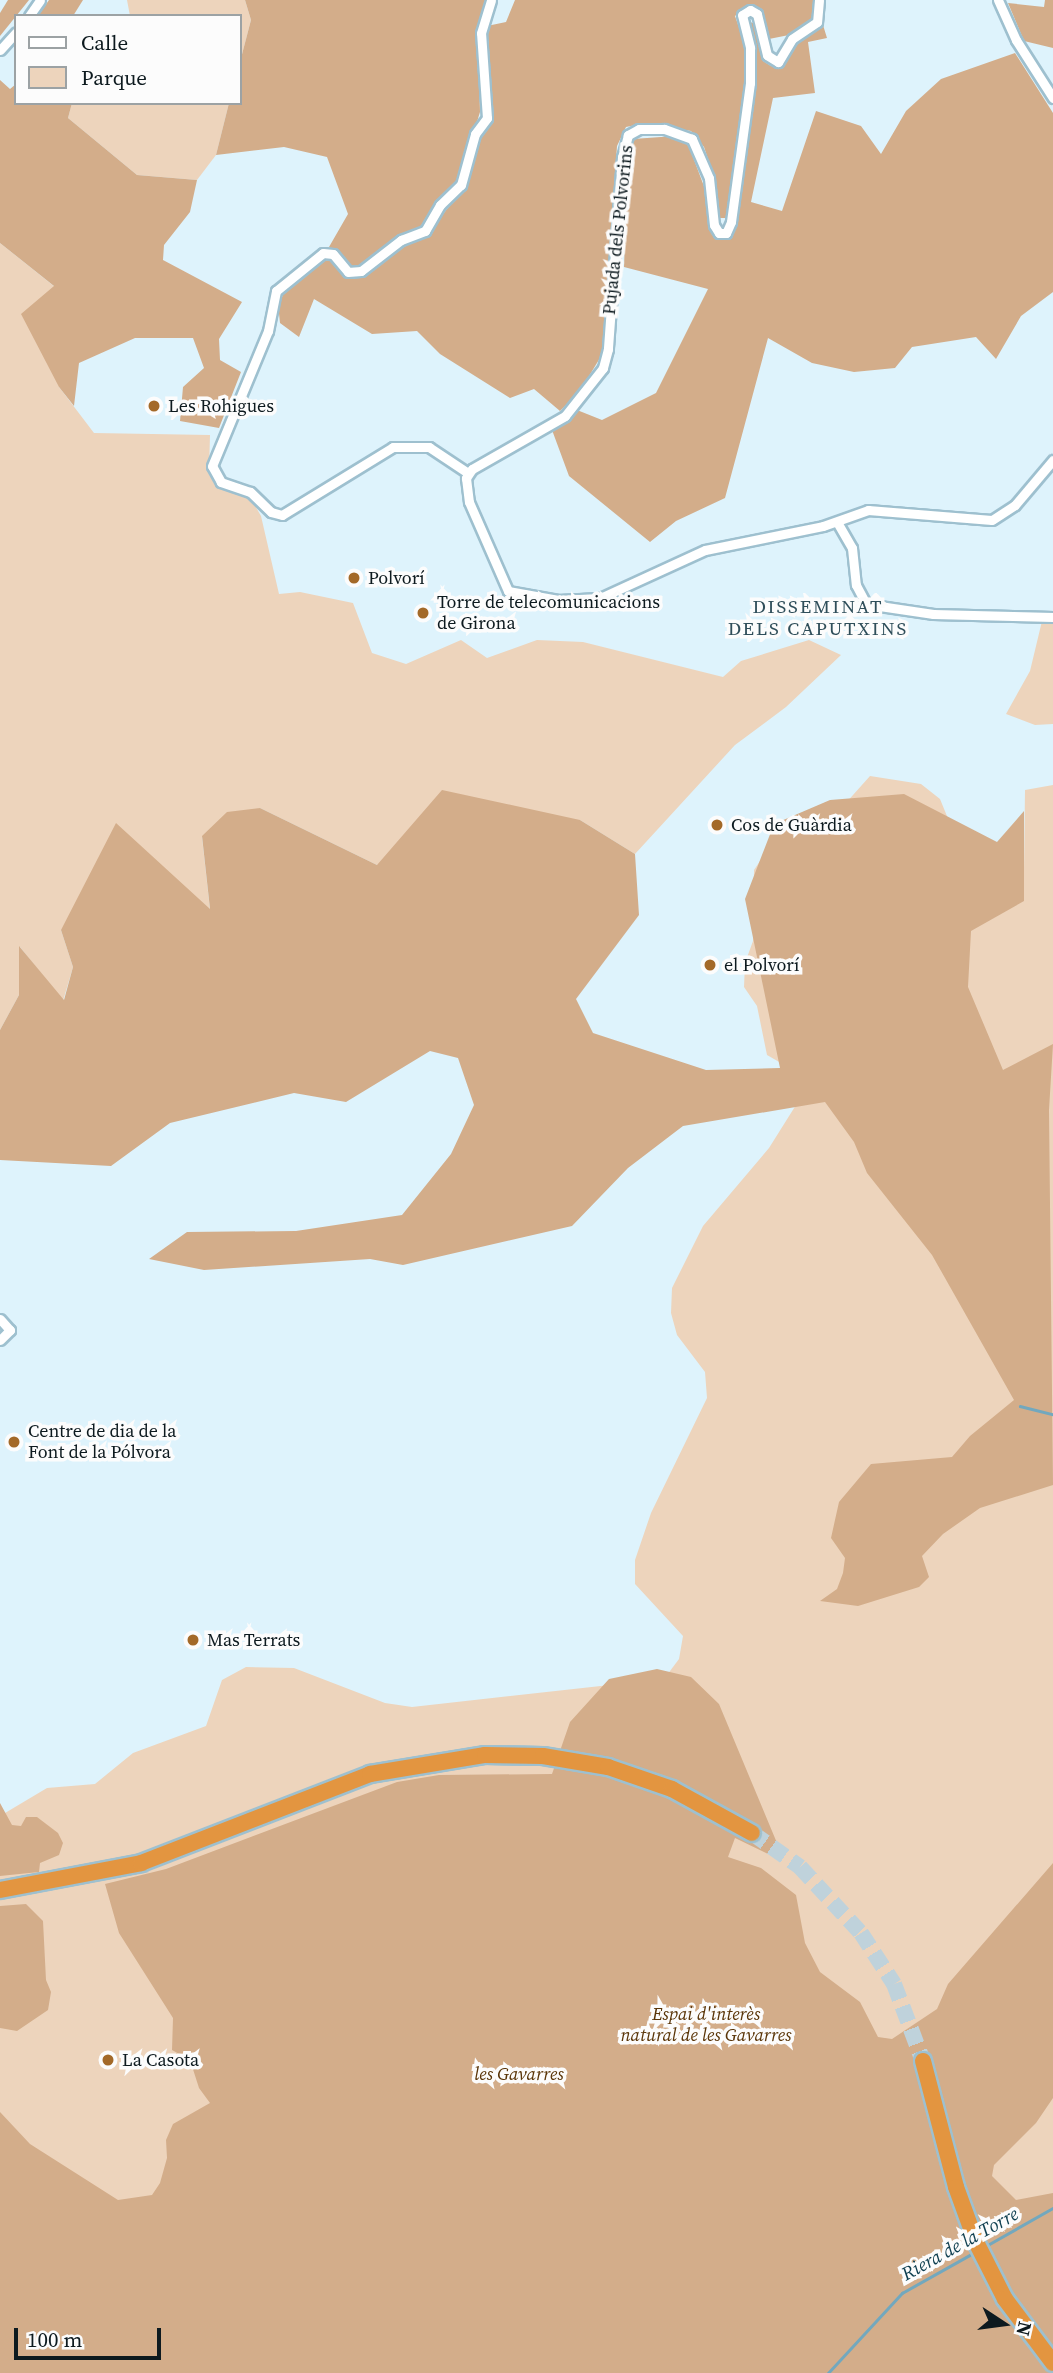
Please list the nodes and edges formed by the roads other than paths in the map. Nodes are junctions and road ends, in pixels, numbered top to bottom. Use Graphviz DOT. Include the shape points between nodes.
graph roads {
  1 [pos="491,0"];
  2 [pos="819,0"];
  3 [pos="998,0"];
  4 [pos="14,34"];
  5 [pos="0,50"];
  6 [pos="1053,98"];
  7 [pos="1053,460"];
  8 [pos="467,473"];
  9 [pos="837,522"];
  10 [pos="1053,617"];
  11 [pos="0,1320"];
  12 [pos="0,1340"];
  13 [pos="752,1833"];
  14 [pos="0,1891"];
  15 [pos="923,2061"];
  16 [pos="1050,2360"];
  1 -- 8 [label="street" via="481,33 487,118 475,134 461,185 440,205 425,231 401,240 361,271 348,272 333,254 323,253 276,291 268,331 212,466 221,482 250,492 271,512 282,515 393,447 429,447"];
  2 -- 8 [label="street, Pujada dels Polvorins" via="817,22 792,38 778,62 767,55 757,14 750,10 742,15 750,48 750,83 732,222 726,233 713,225 709,178 692,139 664,129 639,129 628,135 622,157 603,368 565,416"];
  3 -- 6 [label="street" via="1016,40"];
  4 -- 5 [label="street"];
  7 -- 9 [label="street" via="1015,505 992,520 876,509"];
  8 -- 9 [label="street" via="470,502 508,591 558,600 597,599 705,550"];
  9 -- 10 [label="street" via="852,548 856,585 866,604 933,614"];
  11 -- 12 [label="street" via="10,1330"];
  13 -- 14 [label="highway" via="672,1789 608,1767 543,1756 485,1755 370,1774 141,1863"];
  15 -- 16 [label="highway" via="956,2187 984,2259 1005,2299"];
}
